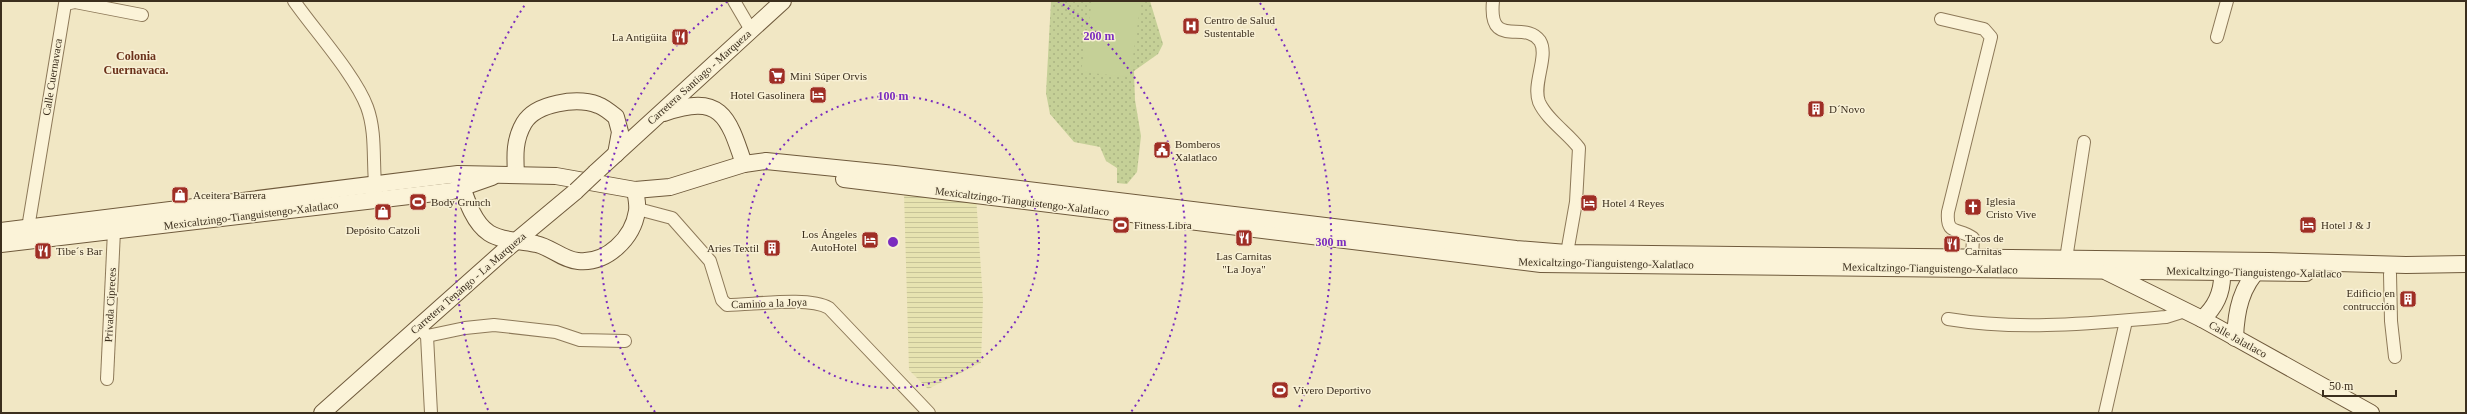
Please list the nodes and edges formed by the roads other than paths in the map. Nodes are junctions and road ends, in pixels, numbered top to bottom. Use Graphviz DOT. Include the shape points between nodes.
graph roads {
  1 [pos="294,1"];
  2 [pos="734,1"];
  3 [pos="783,1"];
  4 [pos="1493,1"];
  5 [pos="2227,1"];
  6 [pos="142,15"];
  7 [pos="1941,19"];
  8 [pos="751,30"];
  9 [pos="2218,37"];
  10 [pos="659,114"];
  11 [pos="2084,142"];
  12 [pos="616,154"];
  13 [pos="748,164"];
  14 [pos="516,174"];
  15 [pos="460,181"];
  16 [pos="635,190"];
  17 [pos="376,193"];
  18 [pos="638,209"];
  19 [pos="549,215"];
  20 [pos="28,228"];
  21 [pos="1,231"];
  22 [pos="114,231"];
  23 [pos="515,241"];
  24 [pos="1,244"];
  25 [pos="549,248"];
  26 [pos="1567,253"];
  27 [pos="1972,258"];
  28 [pos="2066,259"];
  29 [pos="2085,259"];
  30 [pos="2209,260"];
  31 [pos="2466,264"];
  32 [pos="2270,267"];
  33 [pos="2103,270"];
  34 [pos="2222,272"];
  35 [pos="2256,272"];
  36 [pos="2390,274"];
  37 [pos="2466,274"];
  38 [pos="2186,310"];
  39 [pos="1948,319"];
  40 [pos="2202,319"];
  41 [pos="2126,321"];
  42 [pos="422,332"];
  43 [pos="2235,338"];
  44 [pos="625,341"];
  45 [pos="2251,347"];
  46 [pos="2395,357"];
  47 [pos="107,379"];
  48 [pos="322,413"];
  49 [pos="431,413"];
  50 [pos="929,413"];
  51 [pos="2105,413"];
  52 [pos="2371,413"];
  1 -- 17 [label="street" via="359,90 368,108 372,129"];
  2 -- 8 [label="street"];
  3 -- 8 [label="main road, Carretera Santiago - Marqueza"];
  4 -- 26 [label="street" via="1494,24 1501,29 1534,36 1539,40 1542,55 1537,88 1539,102 1579,148 1576,202"];
  5 -- 9 [label="street"];
  6 -- 20 [label="street, Calle Cuernavaca" via="75,2 65,4"];
  7 -- 27 [label="street" via="1984,30 1991,37 1947,222 1951,229 1973,238"];
  8 -- 10 [label="main road, Carretera Santiago - Marqueza"];
  10 -- 12 [label="main road, Carretera Santiago - Marqueza"];
  10 -- 13 [label="main road" via="683,106 698,105 716,110 730,126"];
  11 -- 28 [label="street"];
  12 -- 14 [label="main road" via="620,132 616,117 598,105 582,102 562,103 538,111 525,122 516,140"];
  12 -- 19 [label="main road, Carretera Tenango - La Marqueza, bridge"];
  13 -- 16 [label="main road, Mexicaltzingo-Tianguistengo-Xalatlaco" via="670,187"];
  13 -- 26 [label="main road, Mexicaltzingo-Tianguistengo-Xalatlaco" via="766,160 895,174"];
  13 -- 33 [label="main road, Mexicaltzingo-Tianguistengo-Xalatlaco" via="767,169 888,185 1541,264"];
  14 -- 15 [label="main road, Mexicaltzingo-Tianguistengo-Xalatlaco"];
  14 -- 16 [label="main road, Mexicaltzingo-Tianguistengo-Xalatlaco" via="574,178"];
  15 -- 17 [label="main road, Mexicaltzingo-Tianguistengo-Xalatlaco"];
  15 -- 23 [label="main road" via="472,210 489,233"];
  16 -- 18 [label="main road"];
  17 -- 20 [label="main road, Mexicaltzingo-Tianguistengo-Xalatlaco"];
  17 -- 22 [label="main road, Mexicaltzingo-Tianguistengo-Xalatlaco"];
  18 -- 25 [label="main road" via="632,229 624,241 608,254 577,261"];
  18 -- 50 [label="street, Camino a la Joya" via="672,218 710,262 722,300 727,305 808,302 829,308"];
  19 -- 23 [label="main road, Carretera Tenango - La Marqueza"];
  19 -- 25 [label="main road"];
  20 -- 21 [label="main road, Mexicaltzingo-Tianguistengo-Xalatlaco"];
  22 -- 24 [label="main road, Mexicaltzingo-Tianguistengo-Xalatlaco"];
  22 -- 47 [label="street, Privada Cipreces"];
  23 -- 25 [label="main road" via="535,243"];
  23 -- 42 [label="main road, Carretera Tenango - La Marqueza"];
  26 -- 27 [label="main road, Mexicaltzingo-Tianguistengo-Xalatlaco"];
  27 -- 28 [label="main road, Mexicaltzingo-Tianguistengo-Xalatlaco"];
  28 -- 29 [label="main road, Mexicaltzingo-Tianguistengo-Xalatlaco"];
  29 -- 30 [label="main road, Mexicaltzingo-Tianguistengo-Xalatlaco"];
  29 -- 33 [label="main road, Calle Jalatlaco"];
  30 -- 32 [label="main road, Mexicaltzingo-Tianguistengo-Xalatlaco"];
  30 -- 34 [label="main road"];
  31 -- 32 [label="main road, Mexicaltzingo-Tianguistengo-Xalatlaco"];
  32 -- 35 [label="main road, Mexicaltzingo-Tianguistengo-Xalatlaco"];
  32 -- 36 [label="main road, Mexicaltzingo-Tianguistengo-Xalatlaco"];
  32 -- 45 [label="main road" via="2247,301 2245,320"];
  33 -- 34 [label="main road, Mexicaltzingo-Tianguistengo-Xalatlaco"];
  33 -- 38 [label="main road, Calle Jalatlaco"];
  34 -- 35 [label="main road, Mexicaltzingo-Tianguistengo-Xalatlaco"];
  34 -- 40 [label="main road" via="2219,298 2215,307"];
  35 -- 43 [label="main road" via="2240,299"];
  36 -- 37 [label="main road, Mexicaltzingo-Tianguistengo-Xalatlaco"];
  36 -- 46 [label="street"];
  38 -- 40 [label="main road, Calle Jalatlaco"];
  38 -- 41 [label="street" via="2166,318"];
  39 -- 41 [label="street" via="1975,324 2040,326"];
  40 -- 43 [label="main road, Calle Jalatlaco"];
  41 -- 51 [label="street"];
  42 -- 44 [label="street" via="494,325 556,332 580,340"];
  42 -- 48 [label="main road, Carretera Tenango - La Marqueza"];
  42 -- 49 [label="street"];
  43 -- 45 [label="main road, Calle Jalatlaco"];
  45 -- 52 [label="main road, Calle Jalatlaco"];
}
